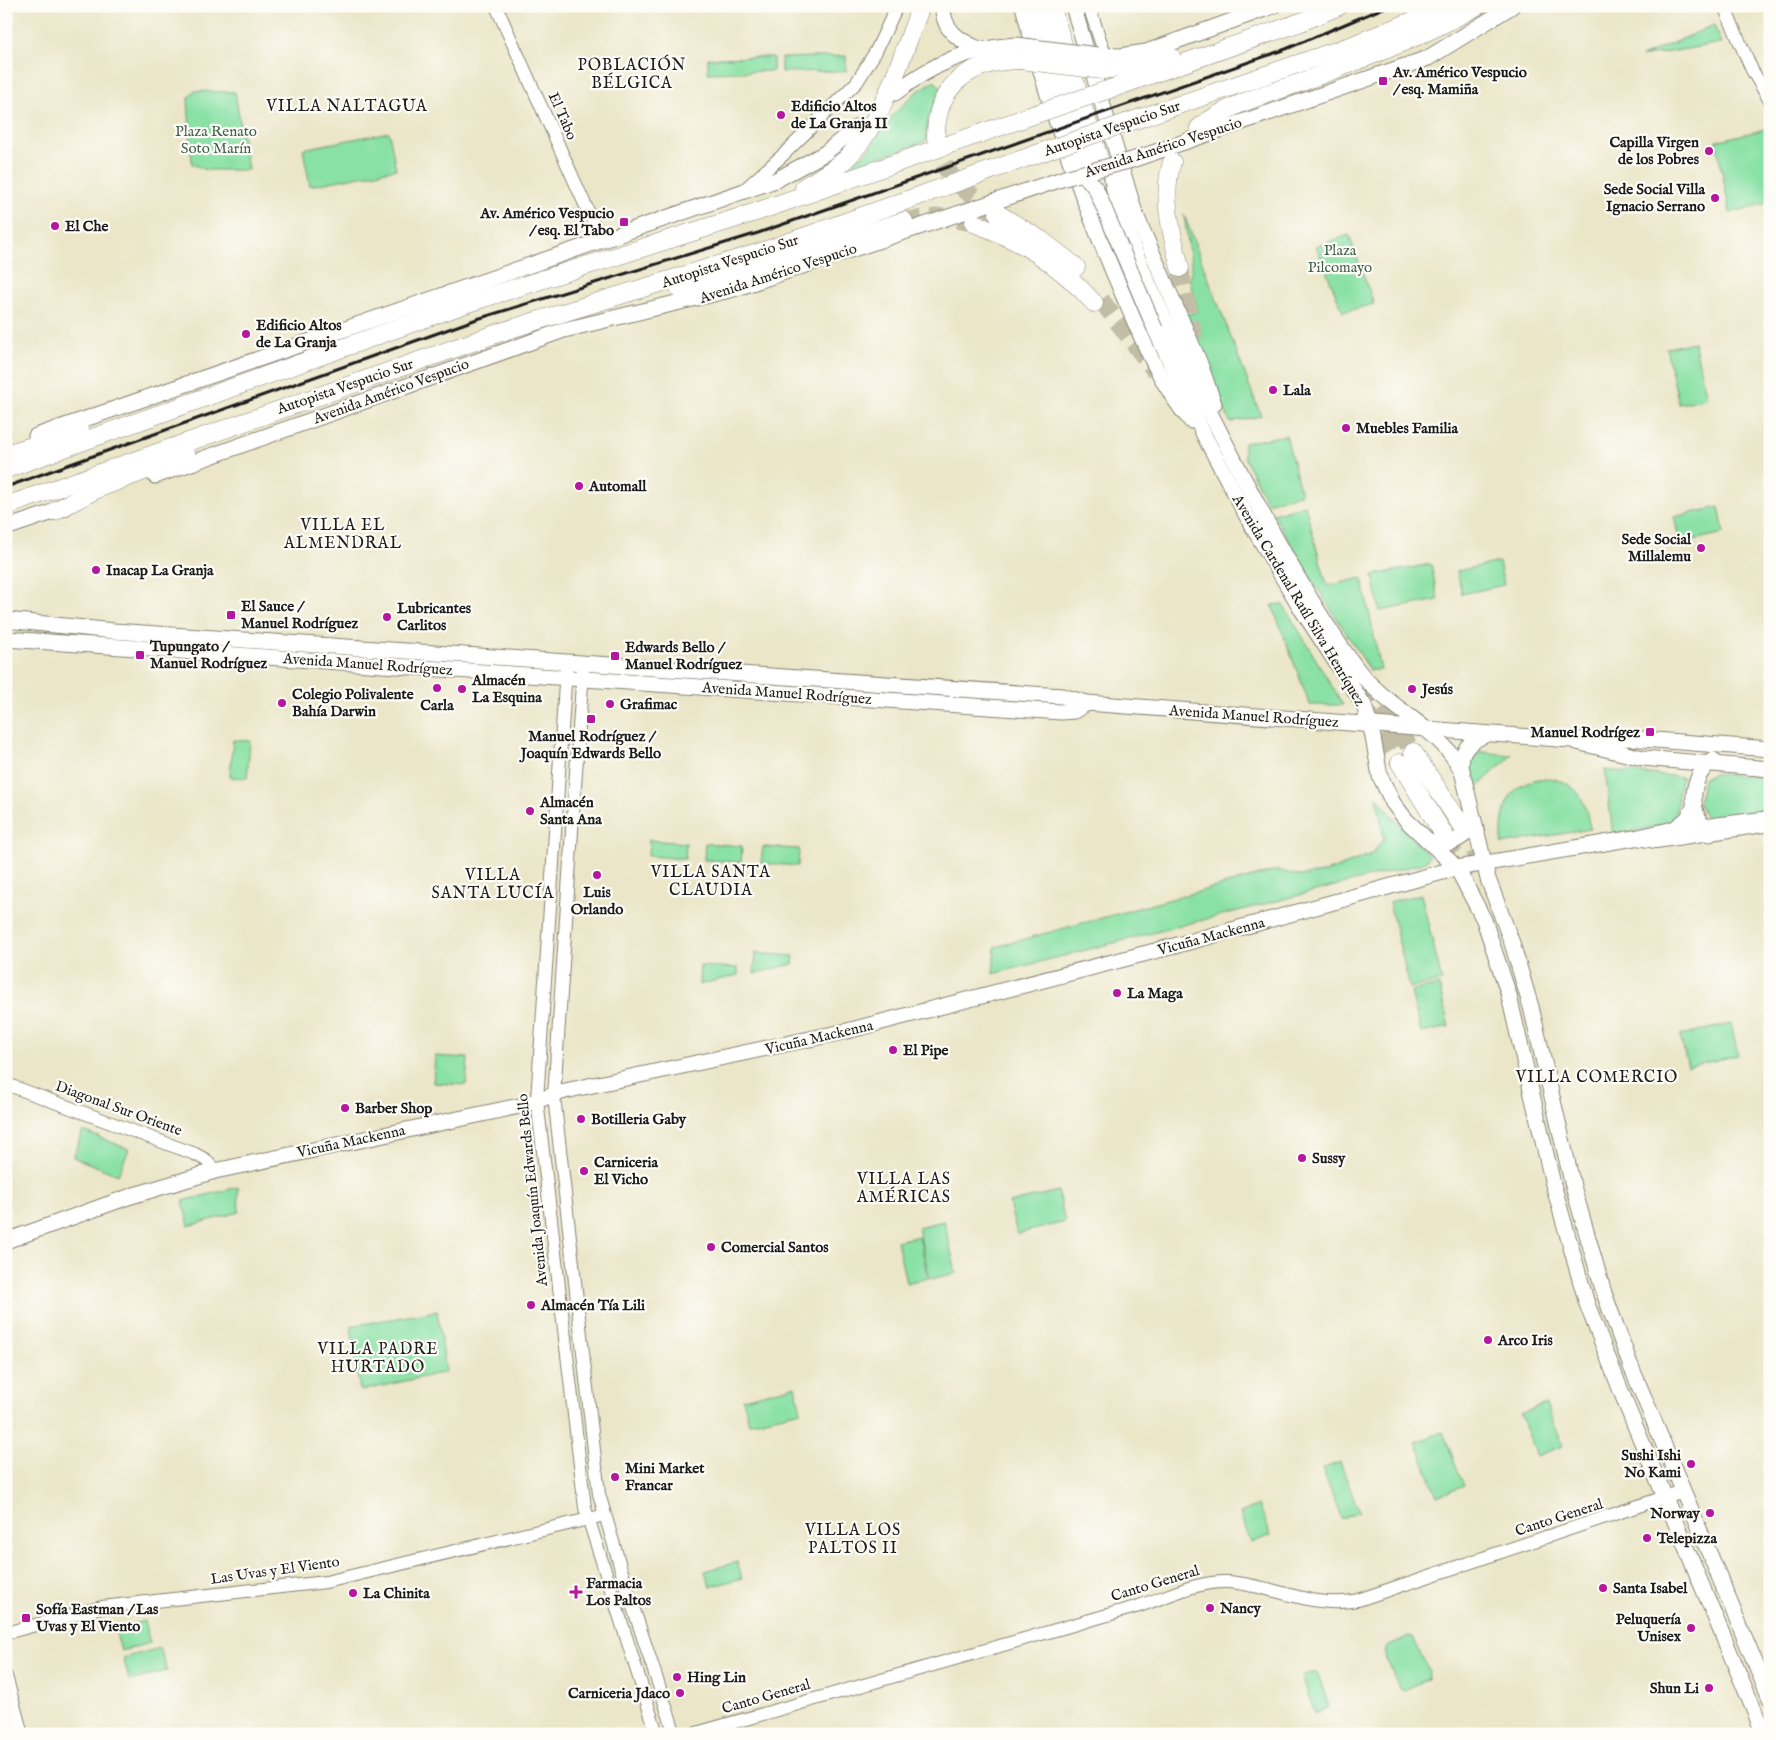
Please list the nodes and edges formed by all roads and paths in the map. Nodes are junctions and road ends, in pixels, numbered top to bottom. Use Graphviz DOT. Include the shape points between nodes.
graph roads {
  1 [pos="496,6"];
  2 [pos="897,6"];
  3 [pos="921,6"];
  4 [pos="943,6"];
  5 [pos="1016,6"];
  6 [pos="1023,6"];
  7 [pos="1036,6"];
  8 [pos="1051,6"];
  9 [pos="1064,6"];
  10 [pos="1073,6"];
  11 [pos="1089,6"];
  12 [pos="1274,6"];
  13 [pos="1340,6"];
  14 [pos="1450,6"];
  15 [pos="1477,6"];
  16 [pos="1512,6"];
  17 [pos="1724,6"];
  18 [pos="1028,26"];
  19 [pos="979,49"];
  20 [pos="1223,50"];
  21 [pos="1018,52"];
  22 [pos="1102,60"];
  23 [pos="895,93"];
  24 [pos="1770,101"];
  25 [pos="857,127"];
  26 [pos="1199,128"];
  27 [pos="1090,129"];
  28 [pos="936,138"];
  29 [pos="1172,162"];
  30 [pos="1096,168"];
  31 [pos="740,193"];
  32 [pos="756,212"];
  33 [pos="998,214"];
  34 [pos="904,221"];
  35 [pos="974,223"];
  36 [pos="601,240"];
  37 [pos="1180,268"];
  38 [pos="624,295"];
  39 [pos="1161,327"];
  40 [pos="292,404"];
  41 [pos="154,416"];
  42 [pos="1205,437"];
  43 [pos="1223,437"];
  44 [pos="6,447"];
  45 [pos="6,454"];
  46 [pos="6,469"];
  47 [pos="6,506"];
  48 [pos="55,511"];
  49 [pos="6,528"];
  50 [pos="6,620"];
  51 [pos="6,631"];
  52 [pos="114,631"];
  53 [pos="6,639"];
  54 [pos="566,661"];
  55 [pos="584,662"];
  56 [pos="748,674"];
  57 [pos="566,678"];
  58 [pos="583,679"];
  59 [pos="842,680"];
  60 [pos="923,686"];
  61 [pos="735,690"];
  62 [pos="828,696"];
  63 [pos="910,702"];
  64 [pos="1087,703"];
  65 [pos="1370,725"];
  66 [pos="1427,729"];
  67 [pos="1487,734"];
  68 [pos="1571,740"];
  69 [pos="1744,747"];
  70 [pos="1770,749"];
  71 [pos="1707,764"];
  72 [pos="1770,769"];
  73 [pos="1462,771"];
  74 [pos="558,792"];
  75 [pos="575,793"];
  76 [pos="1694,807"];
  77 [pos="1770,817"];
  78 [pos="1467,822"];
  79 [pos="1770,825"];
  80 [pos="1674,829"];
  81 [pos="1706,830"];
  82 [pos="1634,838"];
  83 [pos="1439,841"];
  84 [pos="1484,864"];
  85 [pos="1457,868"];
  86 [pos="550,899"];
  87 [pos="568,901"];
  88 [pos="543,1005"];
  89 [pos="560,1007"];
  90 [pos="6,1084"];
  91 [pos="554,1096"];
  92 [pos="537,1100"];
  93 [pos="215,1171"];
  94 [pos="6,1241"];
  95 [pos="1683,1491"];
  96 [pos="1666,1498"];
  97 [pos="604,1516"];
  98 [pos="588,1518"];
  99 [pos="6,1633"];
  100 [pos="6,1676"];
  101 [pos="1770,1698"];
  102 [pos="22,1734"];
  103 [pos="657,1734"];
  104 [pos="675,1734"];
  105 [pos="693,1734"];
  106 [pos="1764,1734"];
  1 -- 36 [label="street, El Tabo"];
  2 -- 31 [label="street" via="857,82"];
  3 -- 32 [label="highway" via="882,104 855,149 824,175"];
  4 -- 19 [label="main road" via="951,31"];
  5 -- 18 [label="main road"];
  6 -- 18 [label="main road, Avenida Cardenal Raúl Silva Henríquez"];
  7 -- 30 [label="highway"];
  8 -- 27 [label="highway"];
  9 -- 27 [label="highway" via="1082,72"];
  10 -- 43 [label="main road, Avenida Cardenal Raúl Silva Henríquez" via="1134,213 1210,388"];
  11 -- 22 [label="street"];
  12 -- 22 [label="main road" via="1146,52"];
  13 -- 20 [label="highway"];
  14 -- 38 [label="highway, Autopista Vespucio Sur, bridge" via="1350,46 767,250"];
  15 -- 26 [label="highway" via="1413,40 1239,106"];
  16 -- 30 [label="main road, Avenida Américo Vespucio, bridge" via="1428,58 1132,160"];
  17 -- 24 [label="street" via="1752,70"];
  18 -- 42 [label="main road, Avenida Cardenal Raúl Silva Henríquez" via="1064,144 1116,277 1171,394"];
  19 -- 21 [label="main road"];
  19 -- 23 [label="main road" via="938,64"];
  20 -- 22 [label="highway" via="1185,54 1134,66"];
  20 -- 32 [label="highway, bridge"];
  21 -- 22 [label="highway, bridge"];
  21 -- 28 [label="highway" via="970,71 956,82 940,106"];
  25 -- 31 [label="main road" via="810,163"];
  27 -- 30 [label="highway"];
  29 -- 37 [label="highway" via="1167,203"];
  30 -- 39 [label="main road, Avenida Cardenal Raúl Silva Henríquez, bridge" via="1096,189"];
  30 -- 39 [label="main road, Avenida Cardenal Raúl Silva Henríquez" via="1111,180"];
  30 -- 48 [label="main road, Avenida Américo Vespucio, bridge" via="734,289 549,335"];
  31 -- 36 [label="main road"];
  32 -- 41 [label="highway" via="504,291"];
  33 -- 35 [label="highway" via="1066,258 1084,276 1098,301 1043,256 1014,239"];
  34 -- 38 [label="highway" via="715,281"];
  36 -- 44 [label="main road"];
  38 -- 40 [label="highway, Autopista Vespucio Sur" via="504,331"];
  39 -- 42 [label="main road, Avenida Cardenal Raúl Silva Henríquez"];
  39 -- 43 [label="main road, Avenida Cardenal Raúl Silva Henríquez"];
  40 -- 47 [label="highway, Autopista Vespucio Sur"];
  40 -- 48 [label="highway" via="246,432 116,481"];
  41 -- 45 [label="highway" via="66,435"];
  41 -- 46 [label="highway"];
  42 -- 65 [label="main road, Avenida Cardenal Raúl Silva Henríquez" via="1278,571 1358,695"];
  43 -- 66 [label="main road, Avenida Cardenal Raúl Silva Henríquez" via="1289,561 1350,659 1381,696"];
  48 -- 49 [label="main road, Avenida Américo Vespucio"];
  50 -- 52 [label="main road, Avenida Manuel Rodríguez"];
  51 -- 52 [label="main road"];
  52 -- 54 [label="main road, Avenida Manuel Rodríguez"];
  53 -- 57 [label="main road, Avenida Manuel Rodríguez"];
  54 -- 55 [label="main road, Avenida Manuel Rodríguez"];
  54 -- 57 [label="street, Avenida Joaquín Edwards Bello"];
  55 -- 56 [label="main road, Avenida Manuel Rodríguez"];
  55 -- 58 [label="street"];
  56 -- 59 [label="main road, Avenida Manuel Rodríguez"];
  56 -- 61 [label="main road"];
  57 -- 58 [label="main road, Avenida Manuel Rodríguez"];
  57 -- 74 [label="street, Avenida Joaquín Edwards Bello"];
  58 -- 61 [label="main road, Avenida Manuel Rodríguez"];
  58 -- 75 [label="street"];
  59 -- 60 [label="main road, Avenida Manuel Rodríguez"];
  59 -- 62 [label="main road"];
  60 -- 63 [label="main road"];
  60 -- 64 [label="main road, Avenida Manuel Rodríguez" via="1062,696"];
  61 -- 62 [label="main road, Avenida Manuel Rodríguez"];
  62 -- 63 [label="main road, Avenida Manuel Rodríguez"];
  63 -- 64 [label="main road, Avenida Manuel Rodríguez" via="1061,712 1074,711"];
  64 -- 65 [label="main road, Avenida Manuel Rodríguez"];
  65 -- 66 [label="main road, Avenida Manuel Rodríguez"];
  65 -- 83 [label="main road, Avenida Cardenal Raúl Silva Henríquez" via="1379,771 1387,792 1407,822"];
  66 -- 67 [label="main road, Avenida Manuel Rodríguez"];
  66 -- 73 [label="main road, Avenida Cardenal Raúl Silva Henríquez" via="1449,749"];
  67 -- 68 [label="main road, Avenida Manuel Rodríguez"];
  67 -- 73 [label="main road" via="1465,749"];
  68 -- 69 [label="main road, Avenida Manuel Rodríguez" via="1624,738"];
  68 -- 71 [label="main road, Avenida Manuel Rodríguez" via="1615,753"];
  69 -- 70 [label="main road, Avenida Manuel Rodríguez"];
  69 -- 71 [label="main road"];
  71 -- 72 [label="main road, Avenida Manuel Rodríguez"];
  71 -- 76 [label="main road" via="1696,780"];
  73 -- 78 [label="main road, Avenida Cardenal Raúl Silva Henríquez"];
  74 -- 75 [label="street"];
  74 -- 86 [label="street, Avenida Joaquín Edwards Bello"];
  75 -- 87 [label="street"];
  76 -- 80 [label="main road" via="1687,819"];
  76 -- 81 [label="main road"];
  77 -- 81 [label="street, Vicuña Mackenna"];
  78 -- 83 [label="main road" via="1468,831 1460,838 1447,843"];
  78 -- 83 [label="highway" via="1406,757"];
  78 -- 84 [label="main road, Avenida Cardenal Raúl Silva Henríquez"];
  79 -- 81 [label="street, Vicuña Mackenna"];
  80 -- 81 [label="street, Vicuña Mackenna"];
  80 -- 82 [label="main road, Vicuña Mackenna"];
  81 -- 82 [label="street, Vicuña Mackenna" via="1656,842"];
  82 -- 84 [label="main road, Vicuña Mackenna"];
  83 -- 85 [label="main road, Avenida Cardenal Raúl Silva Henríquez"];
  84 -- 85 [label="main road, Vicuña Mackenna"];
  84 -- 95 [label="main road, Avenida Cardenal Raúl Silva Henríquez" via="1529,999 1571,1178 1602,1286 1630,1364"];
  85 -- 91 [label="main road, Vicuña Mackenna" via="839,1033"];
  85 -- 96 [label="main road, Avenida Cardenal Raúl Silva Henríquez" via="1477,905 1503,973 1552,1184 1587,1304"];
  86 -- 87 [label="street"];
  86 -- 88 [label="street, Avenida Joaquín Edwards Bello"];
  87 -- 89 [label="street"];
  88 -- 89 [label="street"];
  88 -- 92 [label="street, Avenida Joaquín Edwards Bello"];
  89 -- 91 [label="street"];
  90 -- 93 [label="street, Diagonal Sur Oriente" via="195,1154 206,1160"];
  91 -- 92 [label="main road, Vicuña Mackenna"];
  91 -- 97 [label="street"];
  92 -- 93 [label="main road, Vicuña Mackenna"];
  92 -- 98 [label="street, Avenida Joaquín Edwards Bello"];
  93 -- 94 [label="main road, Vicuña Mackenna" via="131,1196"];
  95 -- 96 [label="street, Canto General"];
  95 -- 101 [label="main road, Avenida Cardenal Raúl Silva Henríquez"];
  96 -- 105 [label="street, Canto General" via="1358,1600 1325,1603 1236,1583 1206,1584"];
  96 -- 106 [label="main road, Avenida Cardenal Raúl Silva Henríquez"];
  97 -- 98 [label="street, Las Uvas y El Viento"];
  97 -- 104 [label="street"];
  98 -- 99 [label="street, Las Uvas y El Viento" via="326,1582 102,1607"];
  98 -- 103 [label="street, Avenida Joaquín Edwards Bello"];
  100 -- 102 [label="street"];
}
